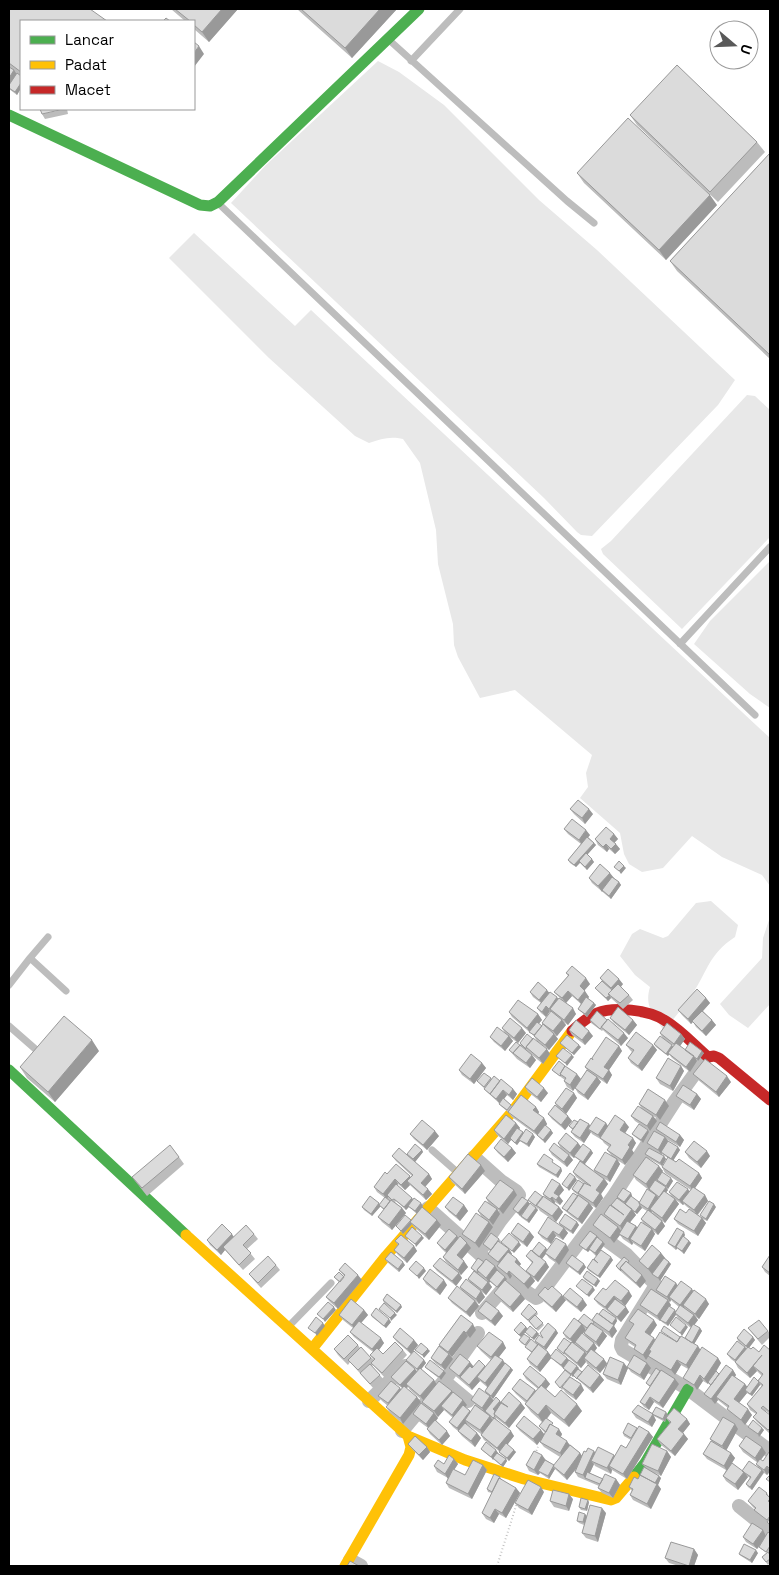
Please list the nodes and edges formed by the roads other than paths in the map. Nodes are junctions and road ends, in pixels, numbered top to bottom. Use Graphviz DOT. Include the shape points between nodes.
graph roads {
  1 [pos="419,9"];
  2 [pos="460,9"];
  3 [pos="387,39"];
  4 [pos="411,61"];
  5 [pos="9,116"];
  6 [pos="218,202"];
  7 [pos="594,223"];
  8 [pos="770,547"];
  9 [pos="680,644"];
  10 [pos="755,715"];
  11 [pos="48,937"];
  12 [pos="30,958"];
  13 [pos="9,985"];
  14 [pos="66,991"];
  15 [pos="9,1026"];
  16 [pos="47,1046"];
  17 [pos="41,1054"];
  18 [pos="708,1057"];
  19 [pos="36,1060"];
  20 [pos="9,1070"];
  21 [pos="770,1100"];
  22 [pos="432,1150"];
  23 [pos="474,1157"];
  24 [pos="459,1174"];
  25 [pos="428,1208"];
  26 [pos="590,1228"];
  27 [pos="480,1253"];
  28 [pos="510,1281"];
  29 [pos="332,1284"];
  30 [pos="482,1313"];
  31 [pos="287,1327"];
  32 [pos="478,1333"];
  33 [pos="312,1349"];
  34 [pos="405,1365"];
  35 [pos="444,1381"];
  36 [pos="688,1389"];
  37 [pos="369,1401"];
  38 [pos="468,1401"];
  39 [pos="405,1434"];
  40 [pos="770,1451"];
  41 [pos="738,1506"];
  42 [pos="770,1531"];
  43 [pos="352,1564"];
  1 -- 3 [label="street"];
  2 -- 4 [label="lane"];
  3 -- 4 [label="lane"];
  3 -- 6 [label="street"];
  4 -- 7 [label="lane"];
  5 -- 6 [label="street" via="200,205 207,207"];
  6 -- 9 [label="lane"];
  8 -- 9 [label="lane"];
  9 -- 10 [label="lane"];
  11 -- 12 [label="lane"];
  12 -- 13 [label="lane"];
  12 -- 14 [label="lane"];
  15 -- 17 [label="lane"];
  16 -- 17 [label="lane"];
  17 -- 19 [label="lane"];
  18 -- 21 [label="street" via="719,1058"];
  18 -- 23 [label="street" via="655,1015 615,1010 597,1013 569,1033 512,1112"];
  18 -- 26 [label="street"];
  20 -- 31 [label="street" via="22,1077 151,1204"];
  22 -- 24 [label="lane"];
  23 -- 24 [label="street"];
  23 -- 27 [label="street" via="519,1195"];
  24 -- 25 [label="street"];
  25 -- 27 [label="street"];
  25 -- 33 [label="street"];
  26 -- 28 [label="street" via="538,1297"];
  26 -- 36 [label="street" via="627,1255 656,1285 622,1340 621,1348"];
  27 -- 28 [label="street"];
  28 -- 30 [label="street"];
  29 -- 31 [label="lane"];
  31 -- 33 [label="street"];
  32 -- 35 [label="street"];
  33 -- 37 [label="street"];
  34 -- 37 [label="street"];
  35 -- 38 [label="street"];
  35 -- 39 [label="street"];
  36 -- 39 [label="street" via="645,1463 611,1500 524,1479 465,1460"];
  36 -- 40 [label="street"];
  37 -- 39 [label="street"];
  39 -- 43 [label="street" via="411,1447 409,1455"];
  41 -- 42 [label="street"];
}
